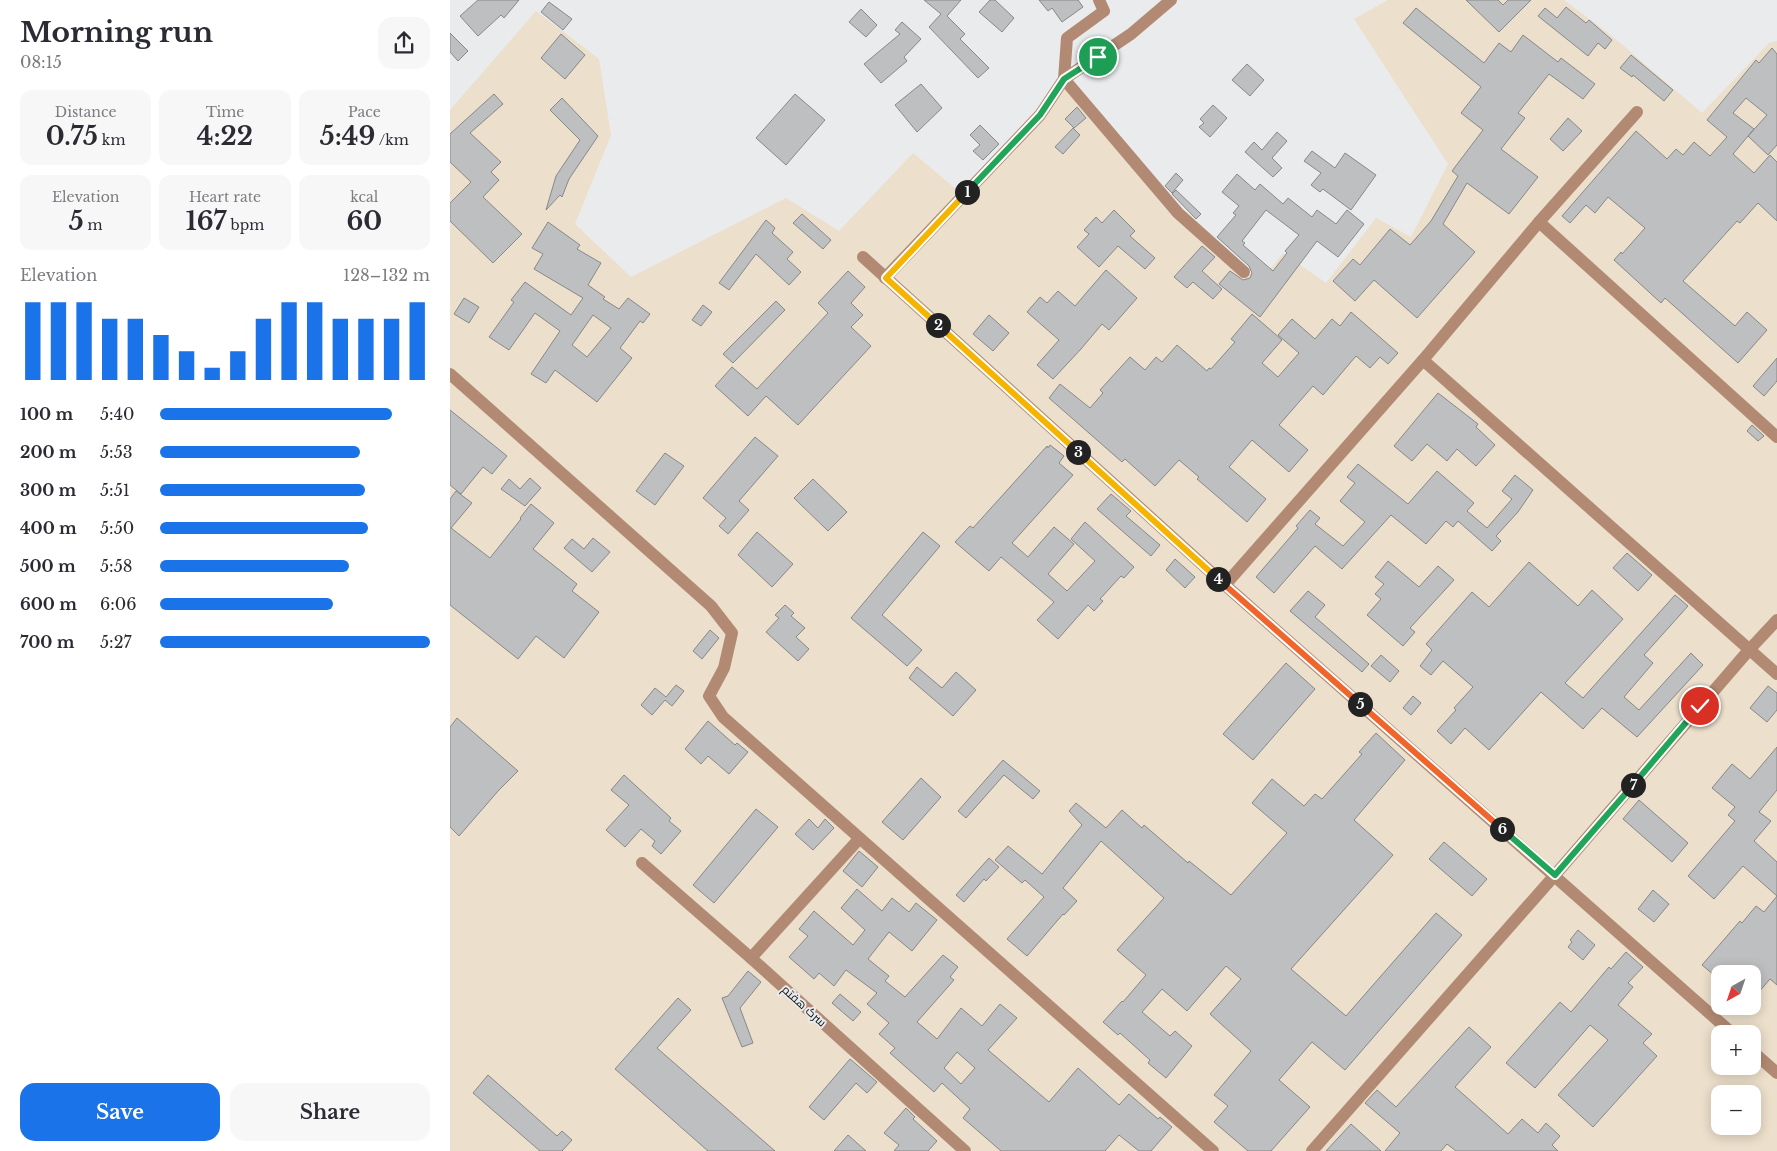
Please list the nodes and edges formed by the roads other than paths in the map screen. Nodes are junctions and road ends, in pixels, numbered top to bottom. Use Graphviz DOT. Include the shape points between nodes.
graph roads {
  1 [pos="1099,0"];
  2 [pos="1171,0"];
  3 [pos="1064,79"];
  4 [pos="1637,112"];
  5 [pos="1539,222"];
  6 [pos="863,258"];
  7 [pos="1244,272"];
  8 [pos="886,278"];
  9 [pos="1423,360"];
  10 [pos="450,374"];
  11 [pos="1777,437"];
  12 [pos="1225,585"];
  13 [pos="1777,620"];
  14 [pos="1749,650"];
  15 [pos="1777,674"];
  16 [pos="859,839"];
  17 [pos="642,863"];
  18 [pos="1555,875"];
  19 [pos="751,958"];
  20 [pos="1723,1025"];
  21 [pos="1761,1059"];
  22 [pos="1777,1073"];
  23 [pos="965,1151"];
  24 [pos="1213,1151"];
  25 [pos="1312,1151"];
  1 -- 3 [label="street" via="1104,11 1067,38"];
  2 -- 3 [label="street" via="1131,34"];
  3 -- 7 [label="street" via="1178,214"];
  3 -- 8 [label="street" via="1040,115"];
  4 -- 5 [label="street"];
  5 -- 9 [label="street"];
  5 -- 11 [label="street"];
  6 -- 8 [label="street"];
  8 -- 12 [label="street"];
  9 -- 12 [label="street"];
  9 -- 14 [label="street"];
  10 -- 16 [label="street" via="711,606 732,633 724,668 710,696 723,717"];
  12 -- 18 [label="street"];
  13 -- 14 [label="street"];
  14 -- 15 [label="street"];
  14 -- 18 [label="street"];
  16 -- 19 [label="street"];
  16 -- 24 [label="street"];
  17 -- 19 [label="street, سرک هفتم"];
  18 -- 20 [label="street"];
  18 -- 25 [label="street"];
  19 -- 23 [label="street, سرک هفتم"];
  21 -- 22 [label="street"];
}
